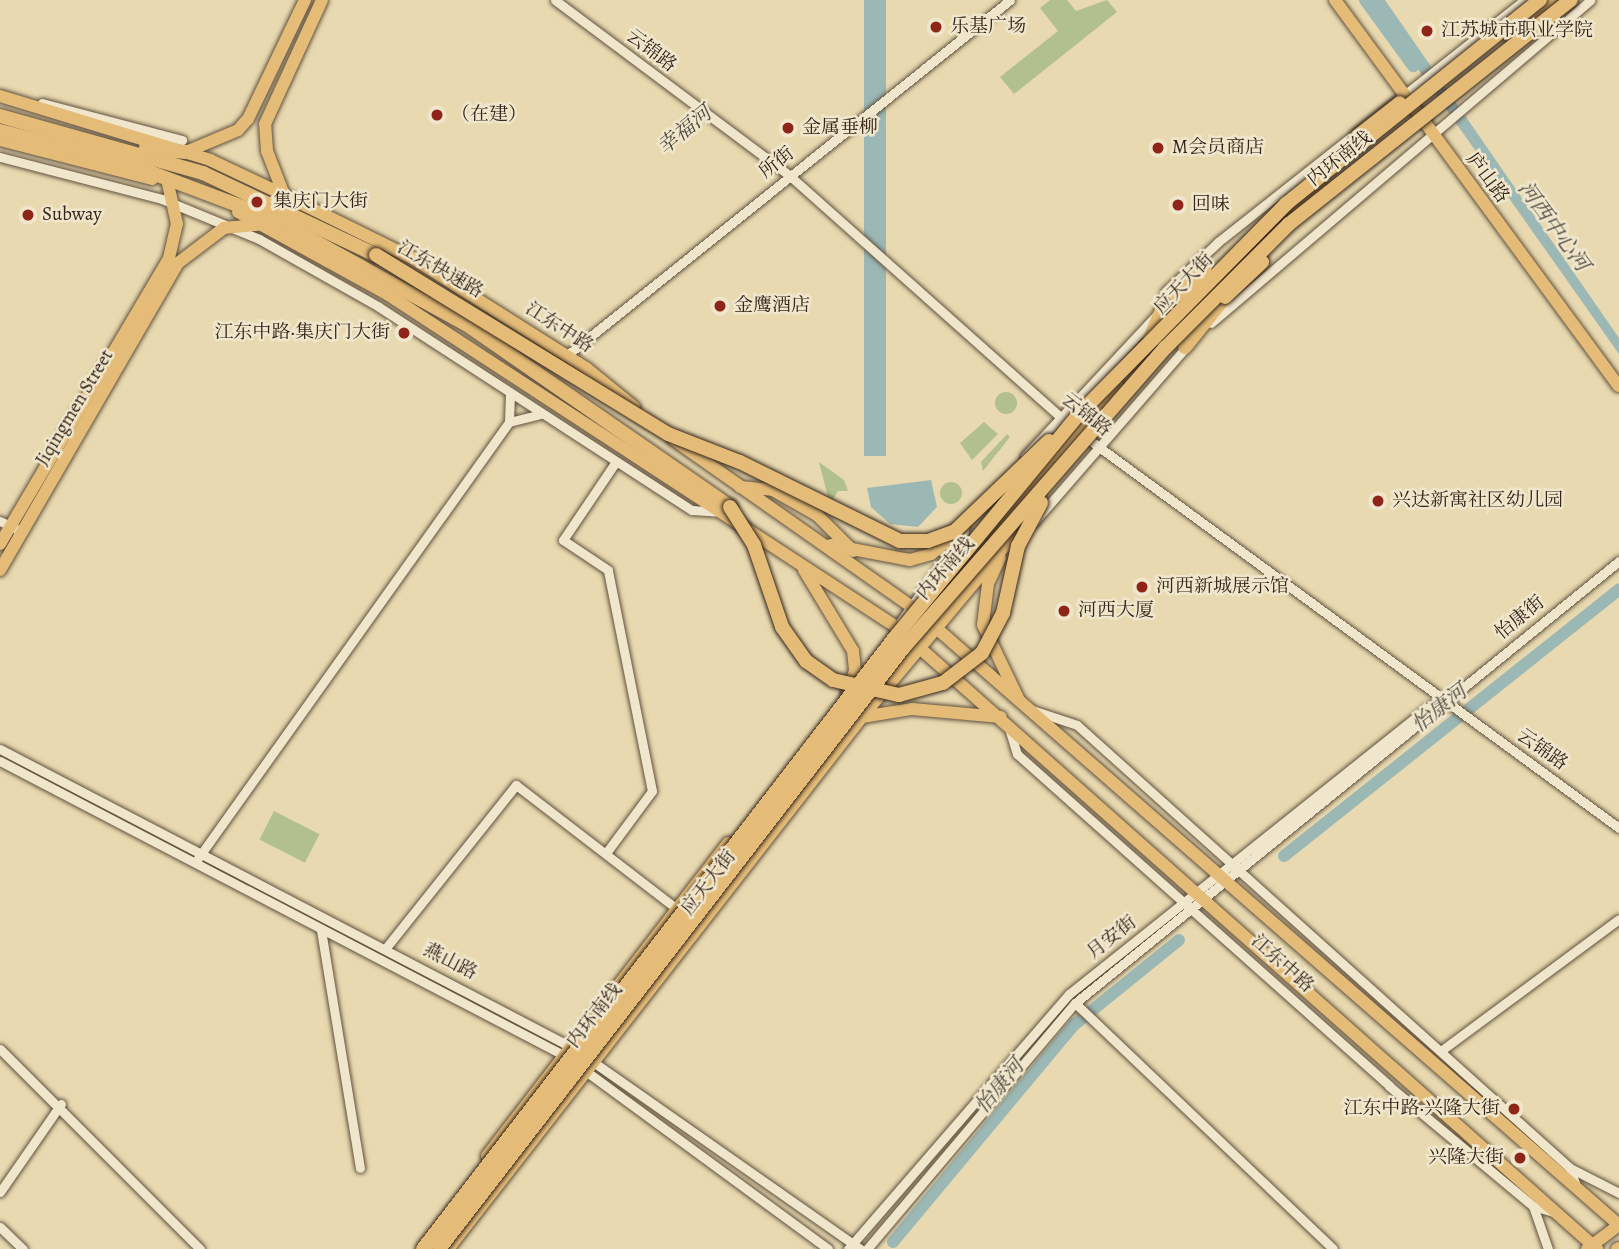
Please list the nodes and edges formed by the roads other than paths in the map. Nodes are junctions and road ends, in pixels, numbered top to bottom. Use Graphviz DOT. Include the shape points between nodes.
graph roads {
  1 [pos="305,0"];
  2 [pos="322,0"];
  3 [pos="555,0"];
  4 [pos="1010,0"];
  5 [pos="1335,0"];
  6 [pos="1524,0"];
  7 [pos="1540,0"];
  8 [pos="1552,0"];
  9 [pos="1560,0"];
  10 [pos="1571,0"];
  11 [pos="1590,0"];
  12 [pos="1459,62"];
  13 [pos="1470,80"];
  14 [pos="1399,93"];
  15 [pos="0,95"];
  16 [pos="1414,112"];
  17 [pos="0,116"];
  18 [pos="0,131"];
  19 [pos="1431,135"];
  20 [pos="0,140"];
  21 [pos="119,145"];
  22 [pos="184,146"];
  23 [pos="0,157"];
  24 [pos="113,160"];
  25 [pos="790,176"];
  26 [pos="168,184"];
  27 [pos="284,195"];
  28 [pos="172,203"];
  29 [pos="267,224"];
  30 [pos="234,228"];
  31 [pos="173,260"];
  32 [pos="1161,310"];
  33 [pos="1168,328"];
  34 [pos="1185,347"];
  35 [pos="566,355"];
  36 [pos="1619,386"];
  37 [pos="510,394"];
  38 [pos="540,414"];
  39 [pos="1079,414"];
  40 [pos="1059,416"];
  41 [pos="509,422"];
  42 [pos="1079,437"];
  43 [pos="1100,449"];
  44 [pos="615,463"];
  45 [pos="739,487"];
  46 [pos="985,503"];
  47 [pos="725,510"];
  48 [pos="11,526"];
  49 [pos="819,542"];
  50 [pos="0,544"];
  51 [pos="1006,545"];
  52 [pos="854,551"];
  53 [pos="797,561"];
  54 [pos="1619,561"];
  55 [pos="0,570"];
  56 [pos="911,606"];
  57 [pos="921,615"];
  58 [pos="936,627"];
  59 [pos="901,630"];
  60 [pos="921,646"];
  61 [pos="846,698"];
  62 [pos="1019,700"];
  63 [pos="1442,702"];
  64 [pos="1030,709"];
  65 [pos="862,717"];
  66 [pos="1004,720"];
  67 [pos="0,749"];
  68 [pos="0,761"];
  69 [pos="1619,828"];
  70 [pos="606,853"];
  71 [pos="200,857"];
  72 [pos="193,866"];
  73 [pos="1236,869"];
  74 [pos="1221,881"];
  75 [pos="1202,896"];
  76 [pos="1189,906"];
  77 [pos="676,908"];
  78 [pos="1619,919"];
  79 [pos="321,930"];
  80 [pos="385,949"];
  81 [pos="1075,1003"];
  82 [pos="0,1049"];
  83 [pos="566,1049"];
  84 [pos="1442,1050"];
  85 [pos="591,1067"];
  86 [pos="61,1104"];
  87 [pos="360,1168"];
  88 [pos="1570,1168"];
  89 [pos="1576,1186"];
  90 [pos="0,1192"];
  91 [pos="1619,1193"];
  92 [pos="1533,1206"];
  93 [pos="1555,1212"];
  94 [pos="1619,1225"];
  95 [pos="0,1227"];
  96 [pos="853,1247"];
  97 [pos="1592,1248"];
  98 [pos="23,1249"];
  99 [pos="200,1249"];
  100 [pos="416,1249"];
  101 [pos="423,1249"];
  102 [pos="439,1249"];
  103 [pos="448,1249"];
  104 [pos="828,1249"];
  105 [pos="867,1249"];
  106 [pos="1333,1249"];
  107 [pos="1548,1249"];
  1 -- 22 [label="main road" via="248,119 238,130"];
  2 -- 27 [label="main road" via="265,124 267,151"];
  3 -- 25 [label="street, 云锦路"];
  4 -- 25 [label="street, 所街"];
  5 -- 14 [label="main road, 庐山路"];
  6 -- 14 [label="street, 应天大街"];
  7 -- 12 [label="highway, 内环南线, bridge"];
  8 -- 16 [label="main road, 应天大街"];
  9 -- 16 [label="main road, 应天大街"];
  10 -- 13 [label="highway, 内环南线, bridge"];
  11 -- 19 [label="street, 应天大街"];
  12 -- 33 [label="highway, bridge" via="1346,145 1175,296"];
  12 -- 39 [label="highway, 内环南线, bridge" via="1230,255"];
  13 -- 34 [label="highway, bridge" via="1225,298"];
  13 -- 42 [label="highway, 内环南线, bridge" via="1225,283"];
  14 -- 16 [label="main road, 庐山路"];
  14 -- 32 [label="street, 应天大街" via="1218,242 1165,292"];
  15 -- 22 [label="main road, 江东中路"];
  16 -- 19 [label="main road, 庐山路"];
  16 -- 33 [label="main road, 应天大街" via="1281,216"];
  16 -- 42 [label="main road, 应天大街" via="1222,276"];
  17 -- 21 [label="highway, 江东快速路"];
  18 -- 24 [label="highway, 江东快速路"];
  19 -- 34 [label="street, 应天大街" via="1293,247"];
  19 -- 36 [label="main road, 庐山路"];
  20 -- 26 [label="main road, 江东中路"];
  21 -- 22 [label="highway"];
  21 -- 39 [label="highway, 江东快速路, bridge" via="277,202 376,255 668,434 900,541 928,541 955,531"];
  22 -- 27 [label="main road, 江东中路"];
  23 -- 28 [label="street, 江东中路"];
  24 -- 26 [label="highway"];
  24 -- 47 [label="highway, 江东快速路" via="272,218 365,266 466,324"];
  25 -- 35 [label="street, 所街"];
  25 -- 40 [label="street, 云锦路"];
  26 -- 28 [label="main road"];
  26 -- 29 [label="main road, 江东中路"];
  27 -- 35 [label="main road, 江东中路" via="412,258"];
  28 -- 30 [label="street, 江东中路"];
  28 -- 31 [label="main road" via="177,224"];
  29 -- 30 [label="main road"];
  29 -- 47 [label="main road, 江东中路" via="387,294"];
  30 -- 31 [label="main road"];
  30 -- 37 [label="street, 江东中路" via="379,307"];
  31 -- 48 [label="main road, Jiqingmen Street"];
  32 -- 40 [label="street, 应天大街"];
  32 -- 42 [label="main road" via="1157,327"];
  33 -- 42 [label="main road, 应天大街"];
  34 -- 43 [label="street, 应天大街"];
  35 -- 45 [label="main road, 江东中路"];
  37 -- 38 [label="street, 江东中路"];
  37 -- 41 [label="street"];
  38 -- 41 [label="street"];
  38 -- 44 [label="street, 江东中路"];
  39 -- 101 [label="highway, 内环南线, bridge" via="888,646"];
  40 -- 42 [label="street, 云锦路"];
  40 -- 46 [label="street, 应天大街"];
  41 -- 71 [label="street"];
  42 -- 43 [label="street, 云锦路"];
  42 -- 47 [label="highway, bridge" via="1033,514 1003,613 982,653 943,683 899,695 833,680 801,655 775,610 754,545"];
  42 -- 51 [label="main road, 应天大街" via="1026,499"];
  42 -- 57 [label="main road, 应天大街"];
  42 -- 102 [label="highway, 内环南线, bridge" via="904,647"];
  43 -- 51 [label="street, 应天大街" via="1043,515"];
  43 -- 63 [label="street, 云锦路"];
  44 -- 47 [label="street, 江东中路" via="692,510"];
  44 -- 70 [label="street" via="563,540 608,570 652,791"];
  45 -- 49 [label="main road, 江东中路"];
  45 -- 52 [label="main road" via="784,496 824,519"];
  46 -- 52 [label="main road" via="953,541 931,554 910,561"];
  46 -- 56 [label="street, 应天大街"];
  47 -- 53 [label="main road, 江东中路"];
  48 -- 50 [label="main road, Jiqingmen Street"];
  48 -- 55 [label="main road, Jiqingmen Street"];
  49 -- 52 [label="main road"];
  49 -- 56 [label="main road, 江东中路"];
  51 -- 58 [label="main road, 应天大街"];
  51 -- 62 [label="main road" via="988,584 983,625"];
  53 -- 59 [label="main road, 江东中路"];
  53 -- 61 [label="main road" via="849,641 855,671"];
  54 -- 63 [label="street, 怡康街"];
  56 -- 57 [label="main road, 江东中路"];
  56 -- 59 [label="street, 应天大街"];
  57 -- 58 [label="main road, 江东中路"];
  57 -- 59 [label="main road, 应天大街"];
  58 -- 60 [label="main road, 应天大街"];
  58 -- 62 [label="main road, 江东中路"];
  59 -- 60 [label="main road, 江东中路"];
  59 -- 61 [label="main road, 应天大街"];
  60 -- 65 [label="main road, 应天大街"];
  60 -- 66 [label="main road, 江东中路"];
  61 -- 77 [label="main road, 应天大街"];
  62 -- 64 [label="main road, 江东中路"];
  63 -- 69 [label="street, 云锦路"];
  63 -- 73 [label="street, 怡康街"];
  64 -- 73 [label="street, 江东中路" via="1077,725"];
  64 -- 74 [label="main road, 江东中路"];
  65 -- 66 [label="main road" via="912,709"];
  65 -- 85 [label="main road, 应天大街"];
  66 -- 75 [label="main road, 江东中路"];
  66 -- 76 [label="street, 江东中路" via="1017,754"];
  67 -- 71 [label="street, 燕山路"];
  68 -- 72 [label="street, 燕山路"];
  70 -- 77 [label="street"];
  70 -- 80 [label="street" via="516,785"];
  71 -- 72 [label="street"];
  71 -- 80 [label="street, 燕山路"];
  72 -- 79 [label="street, 燕山路"];
  73 -- 74 [label="street, 月安街"];
  73 -- 84 [label="street, 江东中路"];
  74 -- 75 [label="street, 月安街"];
  74 -- 89 [label="main road, 江东中路"];
  75 -- 76 [label="street, 月安街"];
  75 -- 93 [label="main road, 江东中路"];
  76 -- 81 [label="street"];
  76 -- 92 [label="street, 江东中路"];
  76 -- 96 [label="street, 月安街" via="1069,995"];
  77 -- 83 [label="main road, 应天大街"];
  78 -- 84 [label="street"];
  79 -- 83 [label="street, 燕山路"];
  79 -- 87 [label="street"];
  80 -- 83 [label="street, 燕山路"];
  81 -- 105 [label="street"];
  81 -- 106 [label="street"];
  82 -- 86 [label="street"];
  83 -- 85 [label="street, 燕山路"];
  83 -- 100 [label="main road, 应天大街"];
  84 -- 88 [label="street, 江东中路"];
  85 -- 96 [label="street, 燕山路"];
  85 -- 103 [label="main road, 应天大街"];
  85 -- 104 [label="street, 燕山路"];
  86 -- 90 [label="street"];
  86 -- 99 [label="street"];
  88 -- 89 [label="street, 江东中路"];
  88 -- 91 [label="street"];
  89 -- 94 [label="main road, 江东中路"];
  92 -- 93 [label="street, 江东中路"];
  92 -- 107 [label="street"];
  93 -- 97 [label="main road, 江东中路"];
  94 -- 97 [label="main road"];
  95 -- 98 [label="street"];
}
